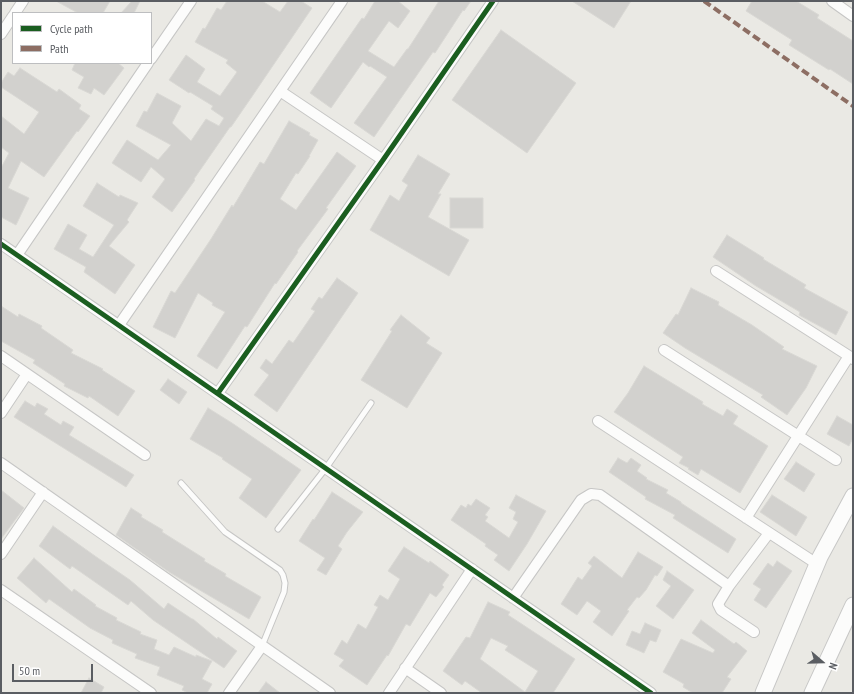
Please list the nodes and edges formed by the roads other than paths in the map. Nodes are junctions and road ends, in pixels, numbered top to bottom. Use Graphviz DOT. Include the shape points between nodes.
graph roads {
  1 [pos="23,1"];
  2 [pos="191,1"];
  3 [pos="342,1"];
  4 [pos="493,1"];
  5 [pos="832,1"];
  6 [pos="16,12"];
  7 [pos="853,16"];
  8 [pos="12,18"];
  9 [pos="1,34"];
  10 [pos="152,58"];
  11 [pos="147,64"];
  12 [pos="280,91"];
  13 [pos="383,160"];
  14 [pos="1,244"];
  15 [pos="17,254"];
  16 [pos="716,271"];
  17 [pos="119,325"];
  18 [pos="664,350"];
  19 [pos="1,356"];
  20 [pos="851,358"];
  21 [pos="28,374"];
  22 [pos="218,393"];
  23 [pos="371,403"];
  24 [pos="1,413"];
  25 [pos="598,421"];
  26 [pos="798,436"];
  27 [pos="145,455"];
  28 [pos="836,460"];
  29 [pos="1,463"];
  30 [pos="326,468"];
  31 [pos="181,483"];
  32 [pos="43,492"];
  33 [pos="853,496"];
  34 [pos="746,518"];
  35 [pos="278,529"];
  36 [pos="769,533"];
  37 [pos="1,554"];
  38 [pos="817,564"];
  39 [pos="472,569"];
  40 [pos="728,586"];
  41 [pos="1,590"];
  42 [pos="513,598"];
  43 [pos="853,605"];
  44 [pos="754,632"];
  45 [pos="262,646"];
  46 [pos="405,668"];
  47 [pos="151,693"];
  48 [pos="229,693"];
  49 [pos="330,693"];
  50 [pos="389,693"];
  51 [pos="441,693"];
  52 [pos="651,693"];
  53 [pos="762,693"];
  54 [pos="812,693"];
  1 -- 6 [label="street"];
  2 -- 10 [label="street"];
  3 -- 12 [label="street"];
  4 -- 13 [label="street"];
  5 -- 7 [label="street"];
  8 -- 9 [label="street"];
  11 -- 15 [label="street"];
  12 -- 13 [label="street"];
  12 -- 17 [label="street"];
  13 -- 22 [label="street"];
  14 -- 15 [label="street"];
  15 -- 17 [label="street"];
  16 -- 20 [label="street"];
  17 -- 22 [label="street"];
  18 -- 26 [label="street"];
  19 -- 21 [label="street"];
  20 -- 26 [label="street"];
  21 -- 24 [label="street"];
  21 -- 27 [label="street"];
  22 -- 30 [label="street"];
  23 -- 30 [label="lane"];
  25 -- 34 [label="street"];
  26 -- 28 [label="street"];
  26 -- 34 [label="street"];
  29 -- 32 [label="street"];
  30 -- 35 [label="lane"];
  30 -- 39 [label="street"];
  31 -- 45 [label="lane" via="225,532 280,570 283,576 284,592"];
  32 -- 37 [label="street"];
  32 -- 45 [label="street"];
  33 -- 38 [label="street"];
  34 -- 36 [label="street"];
  36 -- 38 [label="street"];
  36 -- 40 [label="street"];
  38 -- 53 [label="street"];
  39 -- 42 [label="street"];
  39 -- 46 [label="street"];
  40 -- 42 [label="street" via="600,495 591,494 581,500"];
  40 -- 44 [label="street" via="718,604 721,610"];
  41 -- 47 [label="street"];
  42 -- 52 [label="street"];
  43 -- 54 [label="street"];
  45 -- 48 [label="street"];
  45 -- 49 [label="street"];
  46 -- 50 [label="street"];
  46 -- 51 [label="street"];
}
